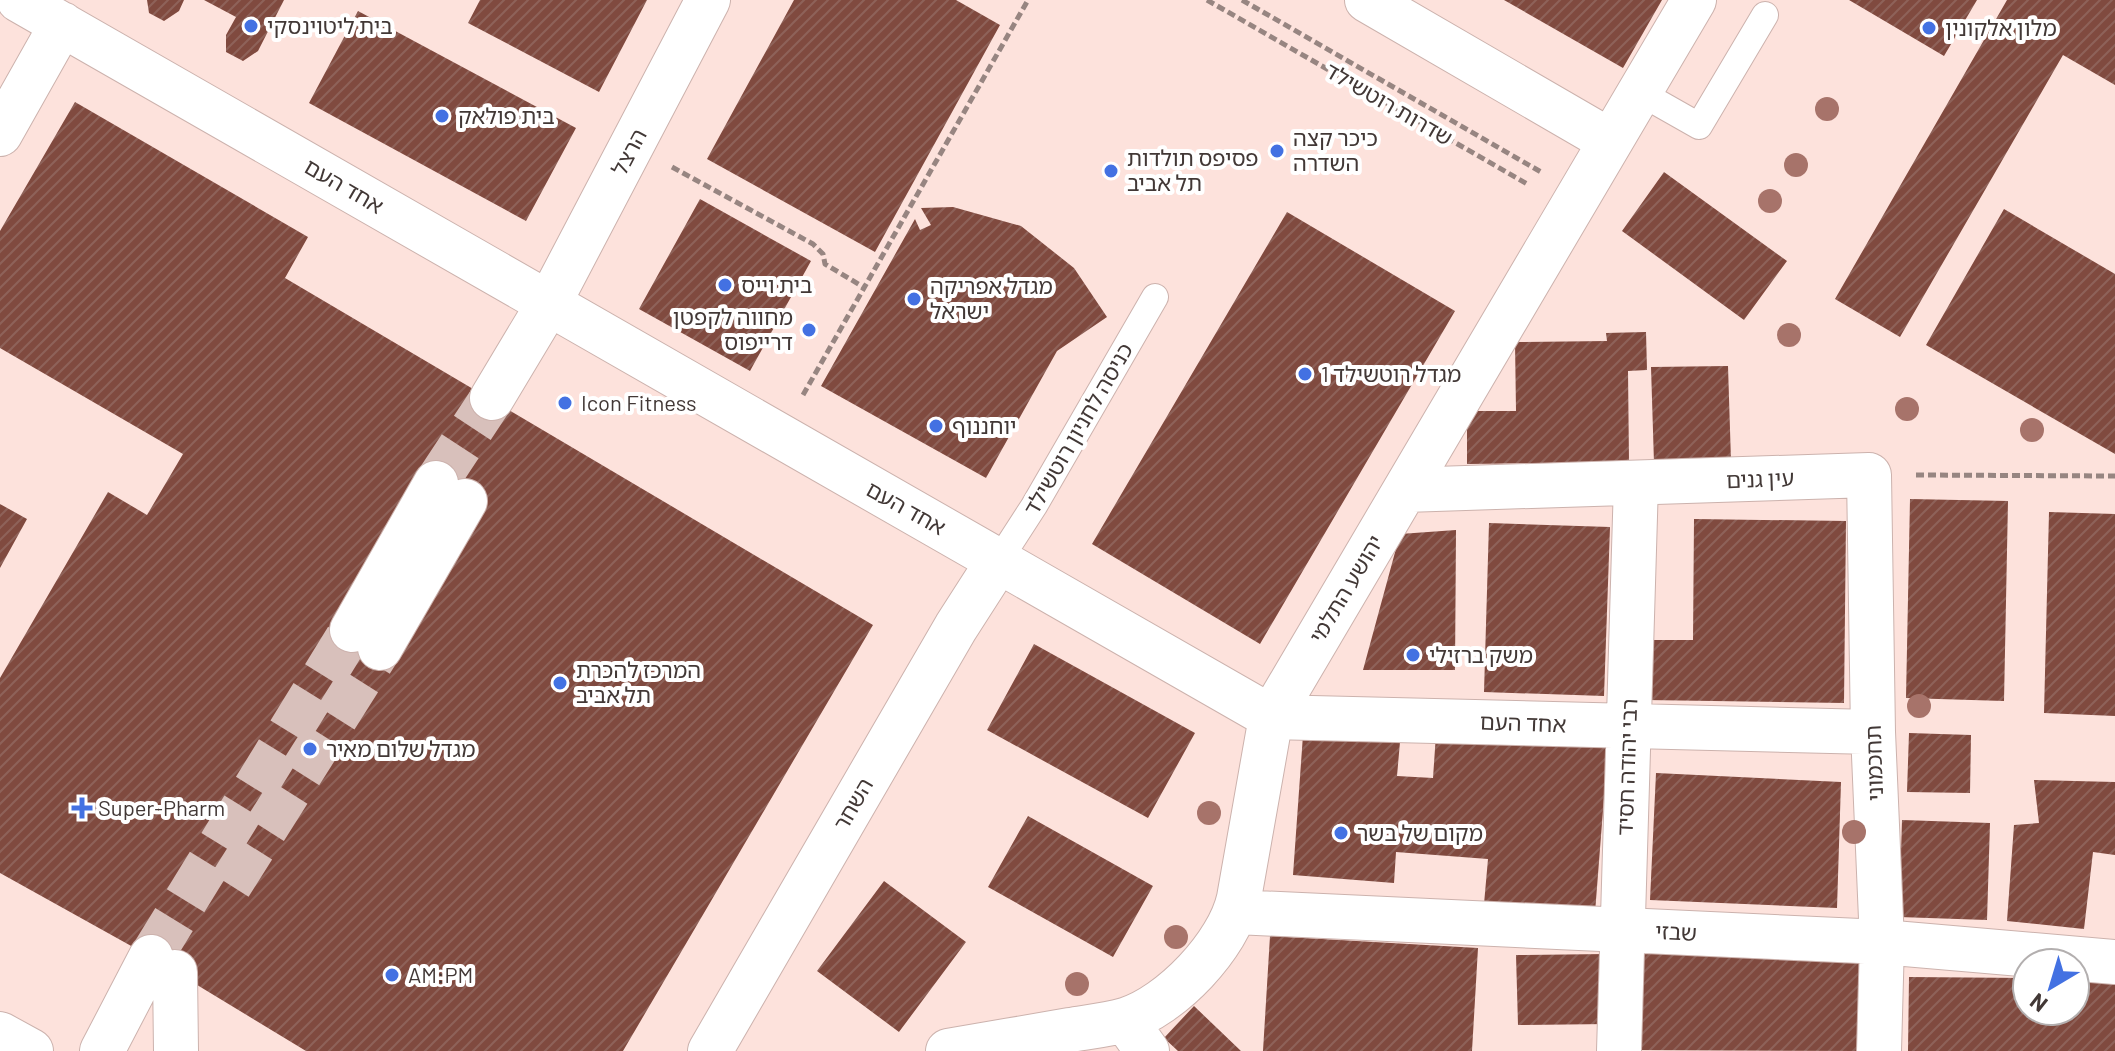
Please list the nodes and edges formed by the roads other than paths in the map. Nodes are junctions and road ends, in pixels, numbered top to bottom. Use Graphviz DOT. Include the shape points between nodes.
graph roads {
  1 [pos="19,0"];
  2 [pos="708,0"];
  3 [pos="1367,0"];
  4 [pos="1694,0"];
  5 [pos="1765,15"];
  6 [pos="62,24"];
  7 [pos="1643,86"];
  8 [pos="0,134"];
  9 [pos="1610,141"];
  10 [pos="1155,297"];
  11 [pos="549,303"];
  12 [pos="502,405"];
  13 [pos="1869,475"];
  14 [pos="1636,483"];
  15 [pos="1405,490"];
  16 [pos="450,492"];
  17 [pos="999,560"];
  18 [pos="366,639"];
  19 [pos="1271,717"];
  20 [pos="1629,726"];
  21 [pos="1873,732"];
  22 [pos="1236,912"];
  23 [pos="1623,930"];
  24 [pos="1882,942"];
  25 [pos="2115,962"];
  26 [pos="163,964"];
  27 [pos="0,1034"];
  28 [pos="1136,1036"];
  29 [pos="714,1050"];
  30 [pos="31,1051"];
  31 [pos="102,1051"];
  32 [pos="111,1051"];
  33 [pos="176,1051"];
  34 [pos="948,1051"];
  35 [pos="1619,1051"];
  36 [pos="1879,1051"];
  1 -- 6 [label="street, אחד העם"];
  2 -- 11 [label="street, הרצל"];
  3 -- 9 [label="street"];
  4 -- 7 [label="street, יהושע התלמי"];
  5 -- 7 [label="lane" via="1699,126"];
  6 -- 8 [label="street"];
  6 -- 11 [label="street, אחד העם"];
  7 -- 9 [label="street, יהושע התלמי"];
  9 -- 15 [label="street, יהושע התלמי"];
  10 -- 17 [label="lane, כניסה לחניון רוטשילד"];
  11 -- 12 [label="street, הרצל" via="542,348"];
  11 -- 17 [label="street, אחד העם"];
  13 -- 14 [label="street, עין גנים"];
  13 -- 21 [label="street, תחכמוני"];
  14 -- 15 [label="street, עין גנים"];
  14 -- 20 [label="street, רבי יהודה חסיד"];
  15 -- 19 [label="street, יהושע התלמי"];
  16 -- 18 [label="street"];
  17 -- 19 [label="street, אחד העם"];
  17 -- 29 [label="street, השחר"];
  19 -- 20 [label="street, אחד העם"];
  19 -- 22 [label="street, יהושע התלמי"];
  20 -- 21 [label="street, אחד העם"];
  20 -- 23 [label="street, רבי יהודה חסיד"];
  21 -- 24 [label="street, תחכמוני"];
  22 -- 23 [label="street, שבזי"];
  22 -- 28 [label="street, יהושע התלמי" via="1207,957 1155,1006"];
  23 -- 24 [label="street, שבזי"];
  23 -- 35 [label="street, רבי יהודה חסיד"];
  24 -- 25 [label="street, שבזי"];
  24 -- 36 [label="street, תחכמוני"];
  26 -- 31 [label="street"];
  26 -- 32 [label="street"];
  26 -- 33 [label="street"];
  27 -- 30 [label="street"];
  28 -- 34 [label="street, יהושע התלמי"];
}
